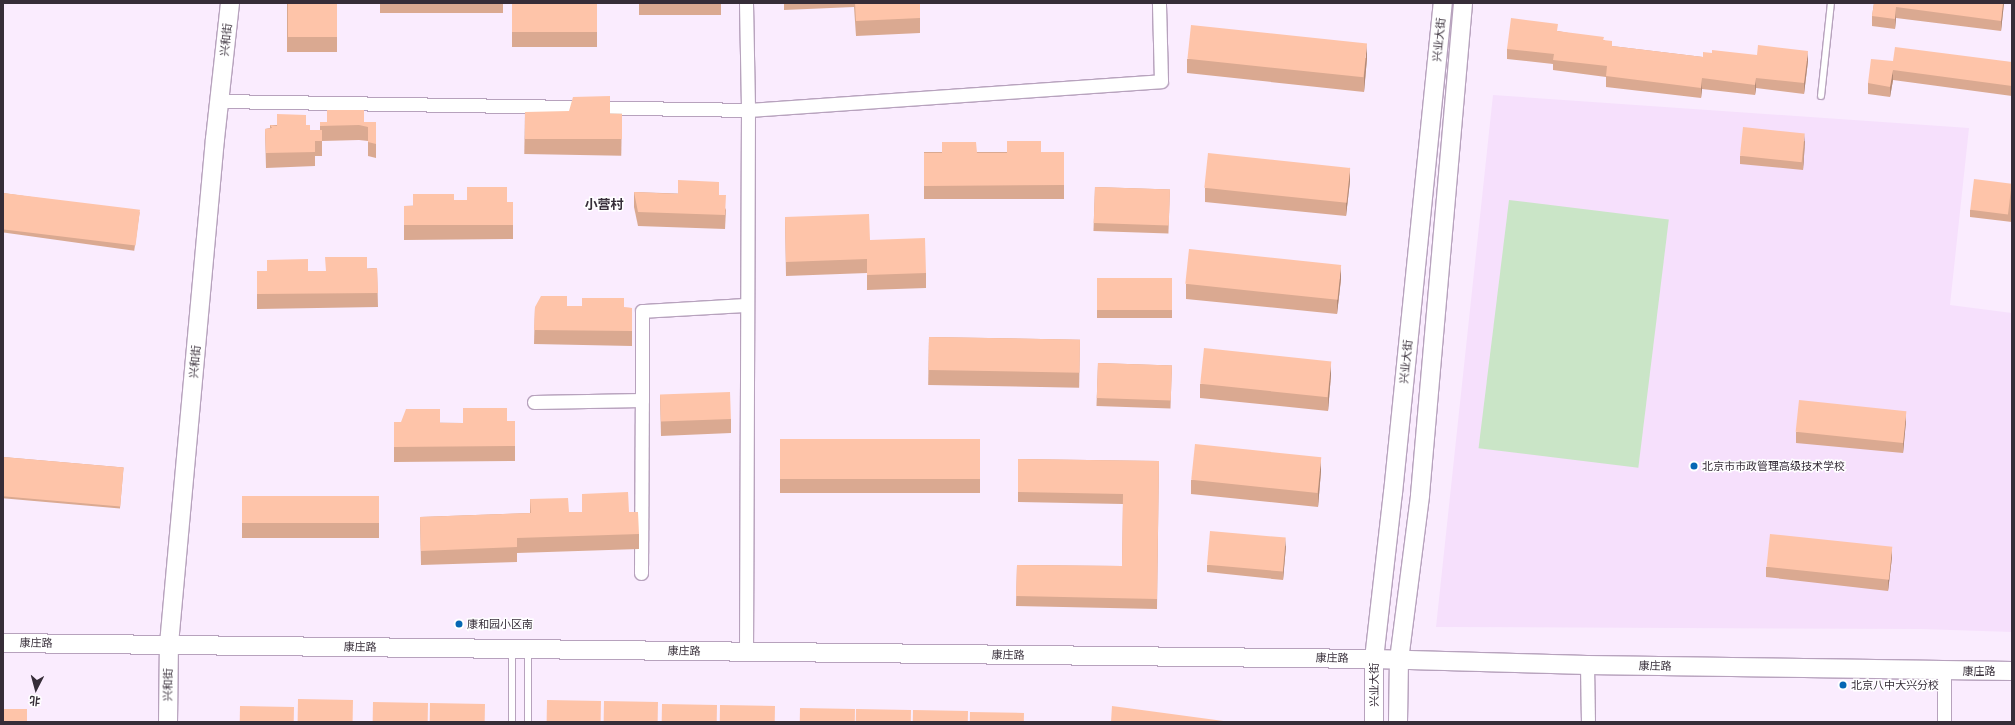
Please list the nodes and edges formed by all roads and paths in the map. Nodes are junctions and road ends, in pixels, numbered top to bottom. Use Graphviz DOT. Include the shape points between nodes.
graph roads {
  1 [pos="230,3"];
  2 [pos="746,3"];
  3 [pos="1160,3"];
  4 [pos="1443,3"];
  5 [pos="1463,3"];
  6 [pos="1831,3"];
  7 [pos="1821,96"];
  8 [pos="219,101"];
  9 [pos="748,110"];
  10 [pos="747,304"];
  11 [pos="642,400"];
  12 [pos="534,402"];
  13 [pos="641,573"];
  14 [pos="3,643"];
  15 [pos="169,644"];
  16 [pos="520,649"];
  17 [pos="746,652"];
  18 [pos="1374,659"];
  19 [pos="1399,660"];
  20 [pos="1587,665"];
  21 [pos="1944,671"];
  22 [pos="2012,671"];
  23 [pos="168,722"];
  24 [pos="512,722"];
  25 [pos="528,722"];
  26 [pos="1374,722"];
  27 [pos="1398,722"];
  28 [pos="1588,722"];
  29 [pos="1944,722"];
  1 -- 8 [label="street, 兴和街"];
  2 -- 9 [label="street"];
  3 -- 9 [label="street" via="1161,81"];
  4 -- 18 [label="street, 兴业大街"];
  5 -- 19 [label="street, 兴业大街" via="1420,495"];
  6 -- 7 [label="lane"];
  8 -- 9 [label="street"];
  8 -- 15 [label="street, 兴和街"];
  9 -- 10 [label="street"];
  10 -- 11 [label="street" via="642,311"];
  10 -- 17 [label="street"];
  11 -- 12 [label="street"];
  11 -- 13 [label="street"];
  14 -- 15 [label="street, 康庄路"];
  15 -- 16 [label="street, 康庄路"];
  15 -- 23 [label="street, 兴和街"];
  16 -- 17 [label="street, 康庄路"];
  16 -- 24 [label="lane"];
  16 -- 25 [label="lane"];
  17 -- 18 [label="street, 康庄路"];
  18 -- 19 [label="street, 康庄路"];
  18 -- 26 [label="street, 兴业大街"];
  19 -- 20 [label="street, 康庄路"];
  19 -- 27 [label="street, 兴业大街"];
  20 -- 21 [label="street, 康庄路"];
  20 -- 28 [label="street"];
  21 -- 22 [label="street, 康庄路"];
  21 -- 29 [label="street"];
}
